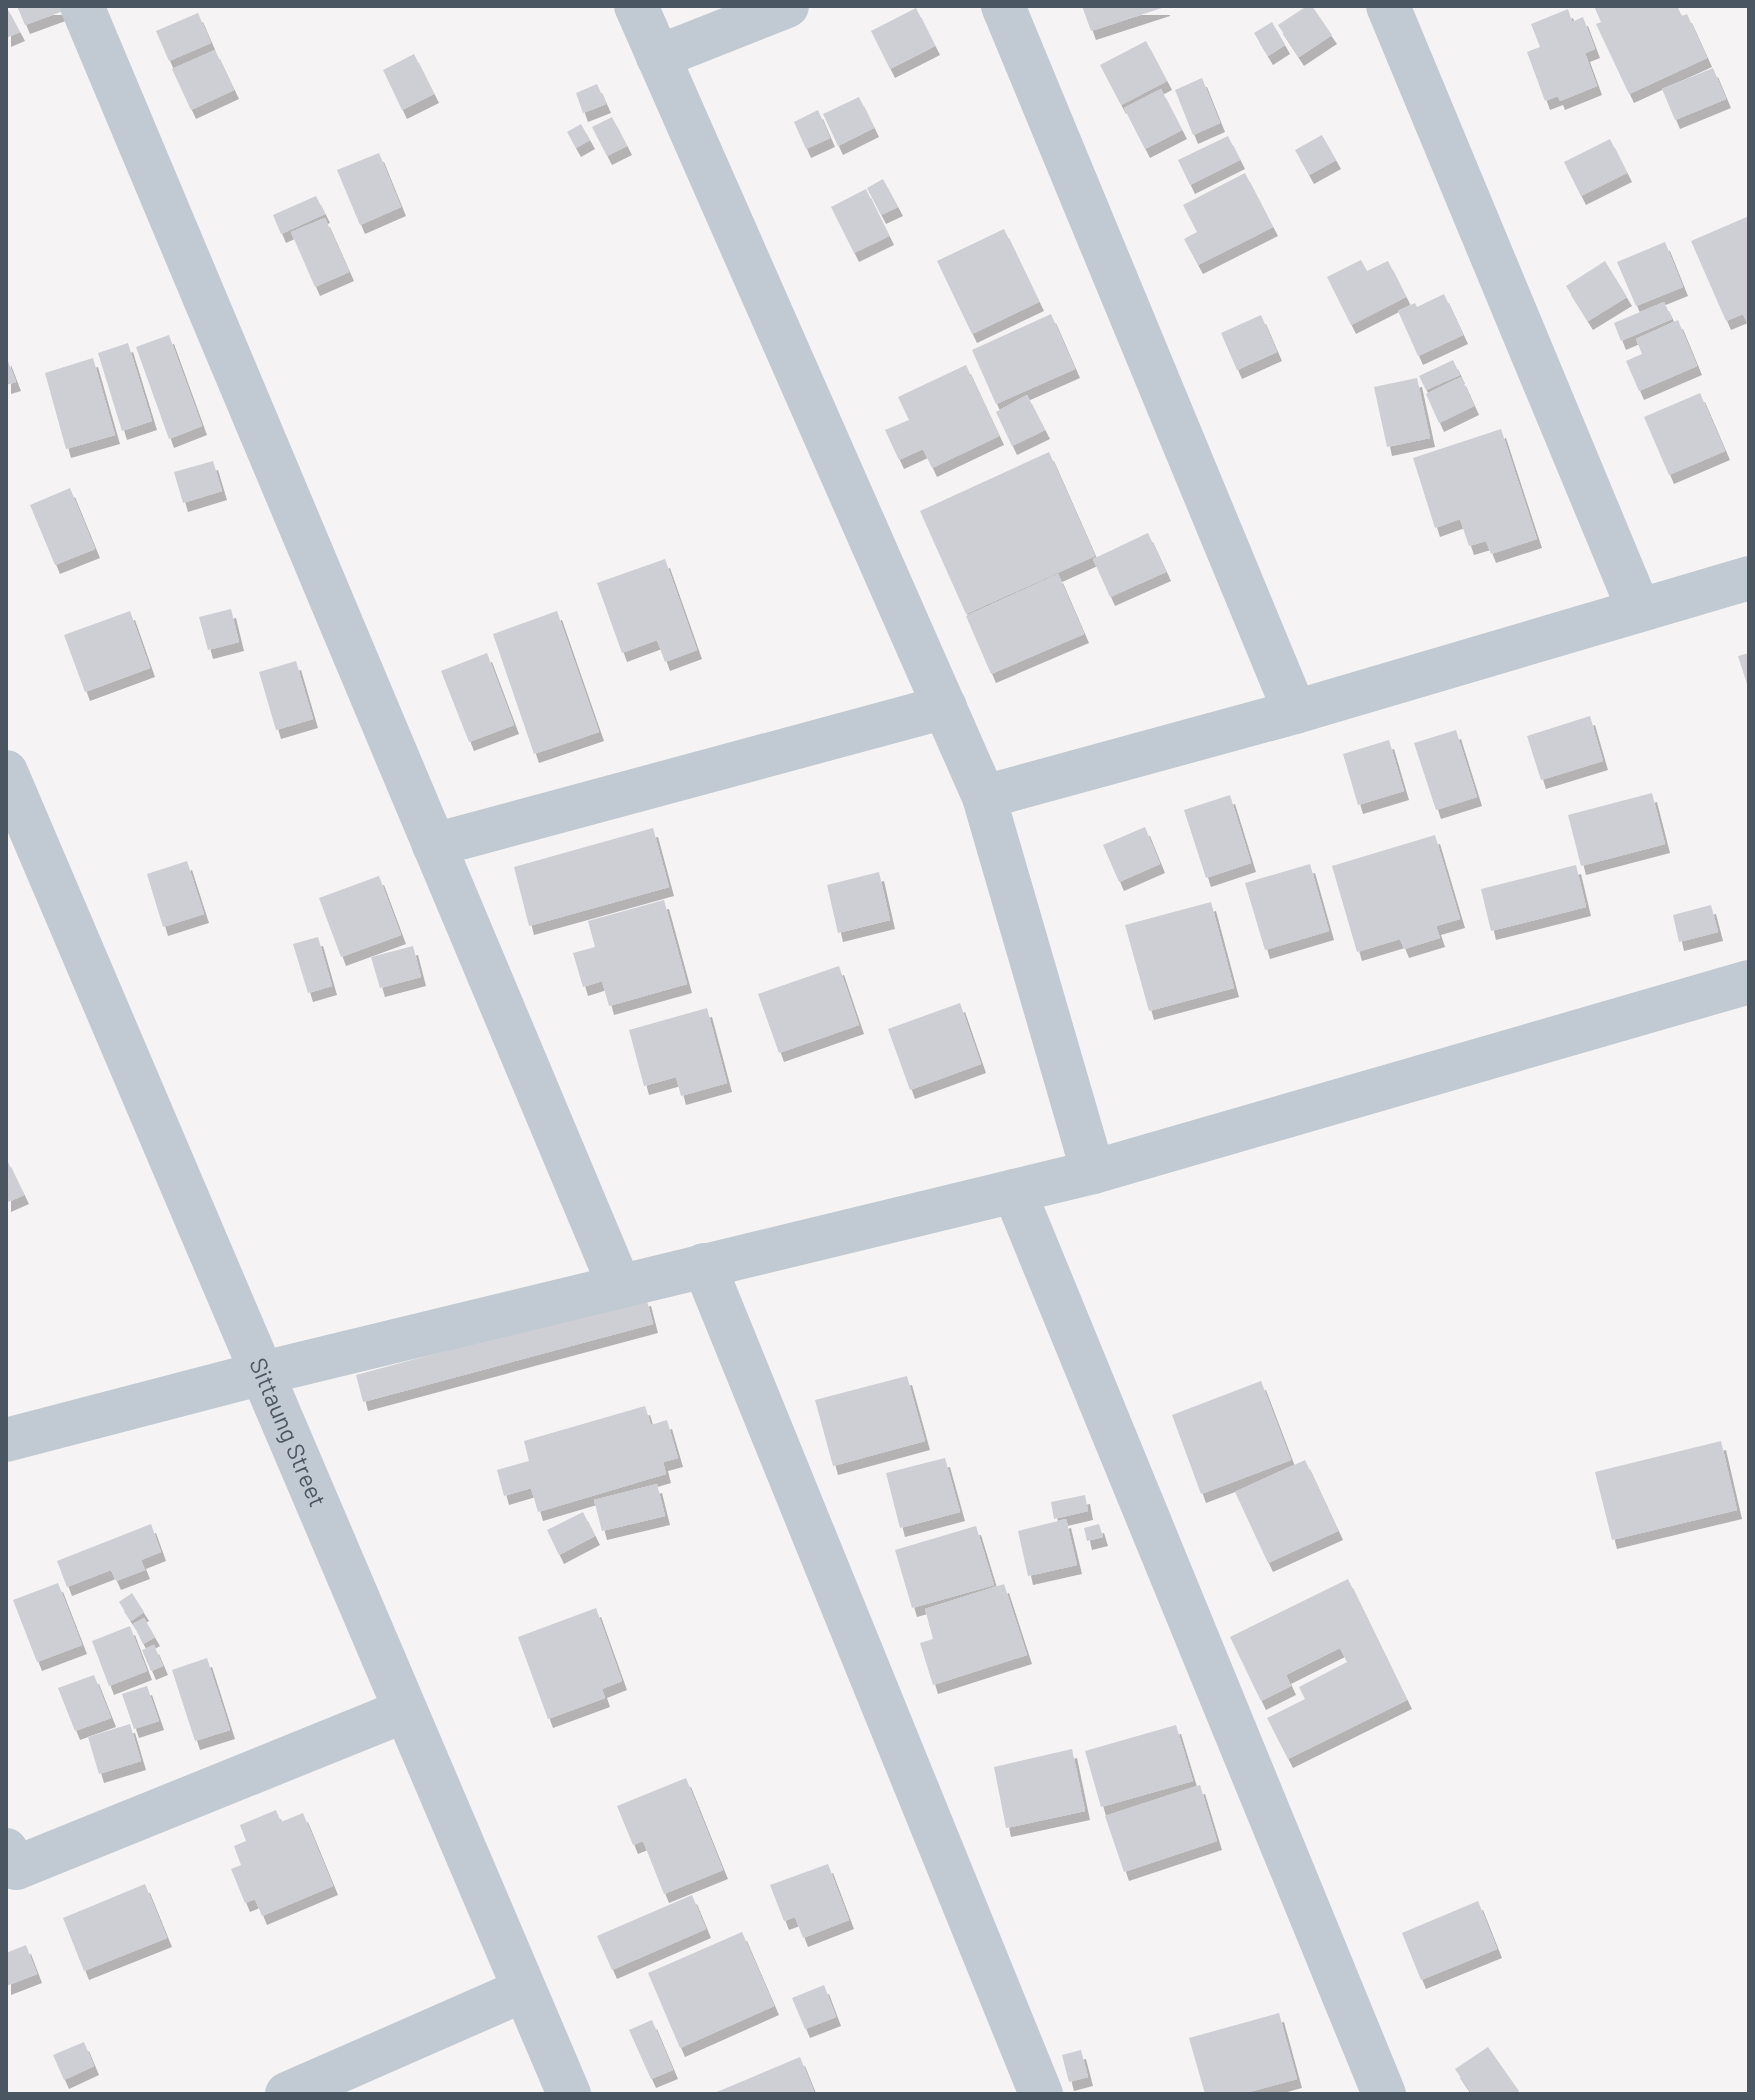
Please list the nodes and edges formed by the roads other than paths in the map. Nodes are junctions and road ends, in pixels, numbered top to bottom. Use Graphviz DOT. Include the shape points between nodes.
graph roads {
  1 [pos="82,6"];
  2 [pos="636,6"];
  3 [pos="787,6"];
  4 [pos="1003,6"];
  5 [pos="1388,6"];
  6 [pos="658,57"];
  7 [pos="1749,578"];
  8 [pos="1639,610"];
  9 [pos="945,707"];
  10 [pos="1295,712"];
  11 [pos="6,772"];
  12 [pos="984,797"];
  13 [pos="434,845"];
  14 [pos="1749,982"];
  15 [pos="1093,1172"];
  16 [pos="1014,1191"];
  17 [pos="704,1265"];
  18 [pos="619,1285"];
  19 [pos="263,1373"];
  20 [pos="6,1440"];
  21 [pos="404,1711"];
  22 [pos="6,1850"];
  23 [pos="524,1990"];
  24 [pos="287,2094"];
  25 [pos="569,2094"];
  26 [pos="1041,2094"];
  27 [pos="1384,2094"];
  1 -- 13 [label="street"];
  2 -- 6 [label="street"];
  3 -- 6 [label="street"];
  4 -- 10 [label="street"];
  5 -- 8 [label="street"];
  6 -- 9 [label="street"];
  7 -- 8 [label="street"];
  8 -- 10 [label="street"];
  9 -- 12 [label="street"];
  9 -- 13 [label="street"];
  10 -- 12 [label="street"];
  11 -- 19 [label="street, Sittaung Street"];
  12 -- 15 [label="street"];
  13 -- 18 [label="street"];
  14 -- 15 [label="street"];
  15 -- 16 [label="street"];
  16 -- 17 [label="street"];
  16 -- 27 [label="street"];
  17 -- 18 [label="street"];
  17 -- 26 [label="street"];
  18 -- 19 [label="street"];
  19 -- 20 [label="street"];
  19 -- 21 [label="street, Sittaung Street"];
  21 -- 22 [label="street" via="16,1868"];
  21 -- 23 [label="street, Sittaung Street"];
  23 -- 24 [label="street"];
  23 -- 25 [label="street, Sittaung Street"];
}
